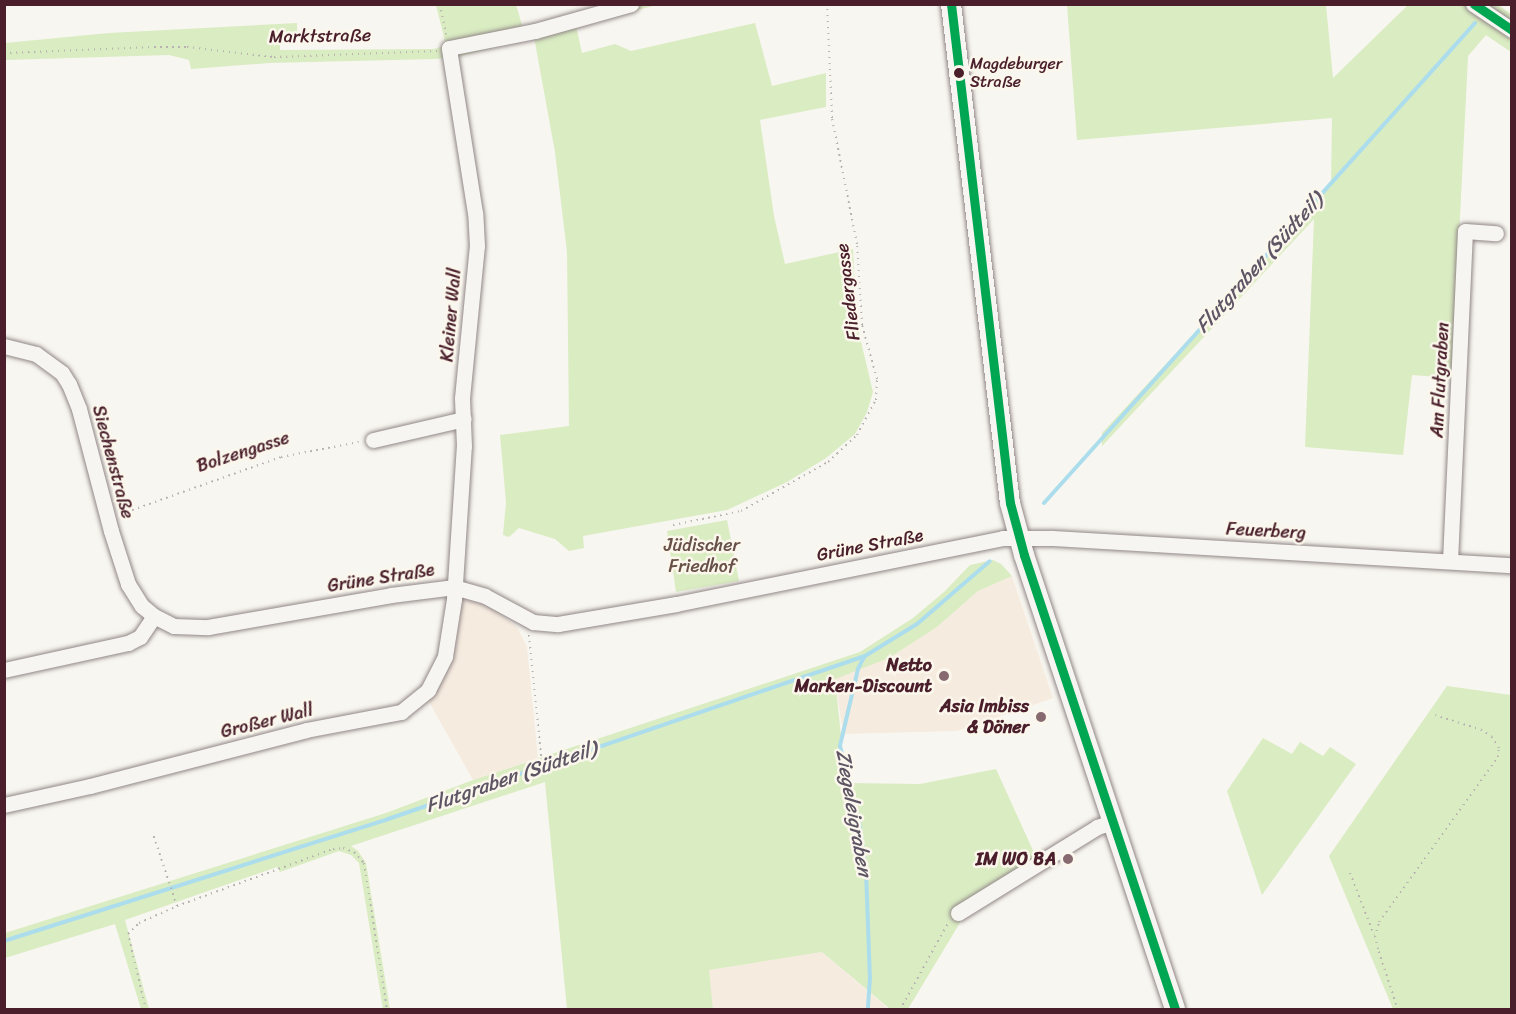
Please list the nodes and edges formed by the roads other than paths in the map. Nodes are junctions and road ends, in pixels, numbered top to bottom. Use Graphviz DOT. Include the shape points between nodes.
graph roads {
  1 [pos="631,4"];
  2 [pos="951,4"];
  3 [pos="1473,4"];
  4 [pos="1512,30"];
  5 [pos="1496,233"];
  6 [pos="4,346"];
  7 [pos="464,419"];
  8 [pos="373,440"];
  9 [pos="1019,539"];
  10 [pos="1450,561"];
  11 [pos="1512,565"];
  12 [pos="454,587"];
  13 [pos="154,616"];
  14 [pos="4,670"];
  15 [pos="4,805"];
  16 [pos="1112,822"];
  17 [pos="958,913"];
  18 [pos="1175,1010"];
  1 -- 7 [label="street, Kleiner Wall" via="535,31 448,48 477,227 462,398"];
  2 -- 9 [label="main road" via="1006,471"];
  3 -- 4 [label="street"];
  5 -- 10 [label="street, Am Flutgraben" via="1465,231"];
  6 -- 13 [label="street, Siechenstraße" via="36,354 62,373 69,384 134,597"];
  7 -- 8 [label="street"];
  7 -- 12 [label="street, Kleiner Wall"];
  9 -- 10 [label="street, Feuerberg"];
  9 -- 12 [label="street, Grüne Straße" via="1003,538 558,624 533,622 485,596"];
  9 -- 16 [label="main road"];
  10 -- 11 [label="street, Feuerberg"];
  12 -- 13 [label="street, Grüne Straße" via="208,627 174,626"];
  12 -- 15 [label="street, Großer Wall" via="445,656 439,672 421,699 401,712 306,730"];
  13 -- 14 [label="street" via="140,637 128,643"];
  16 -- 17 [label="street" via="1097,827"];
  16 -- 18 [label="main road"];
}
